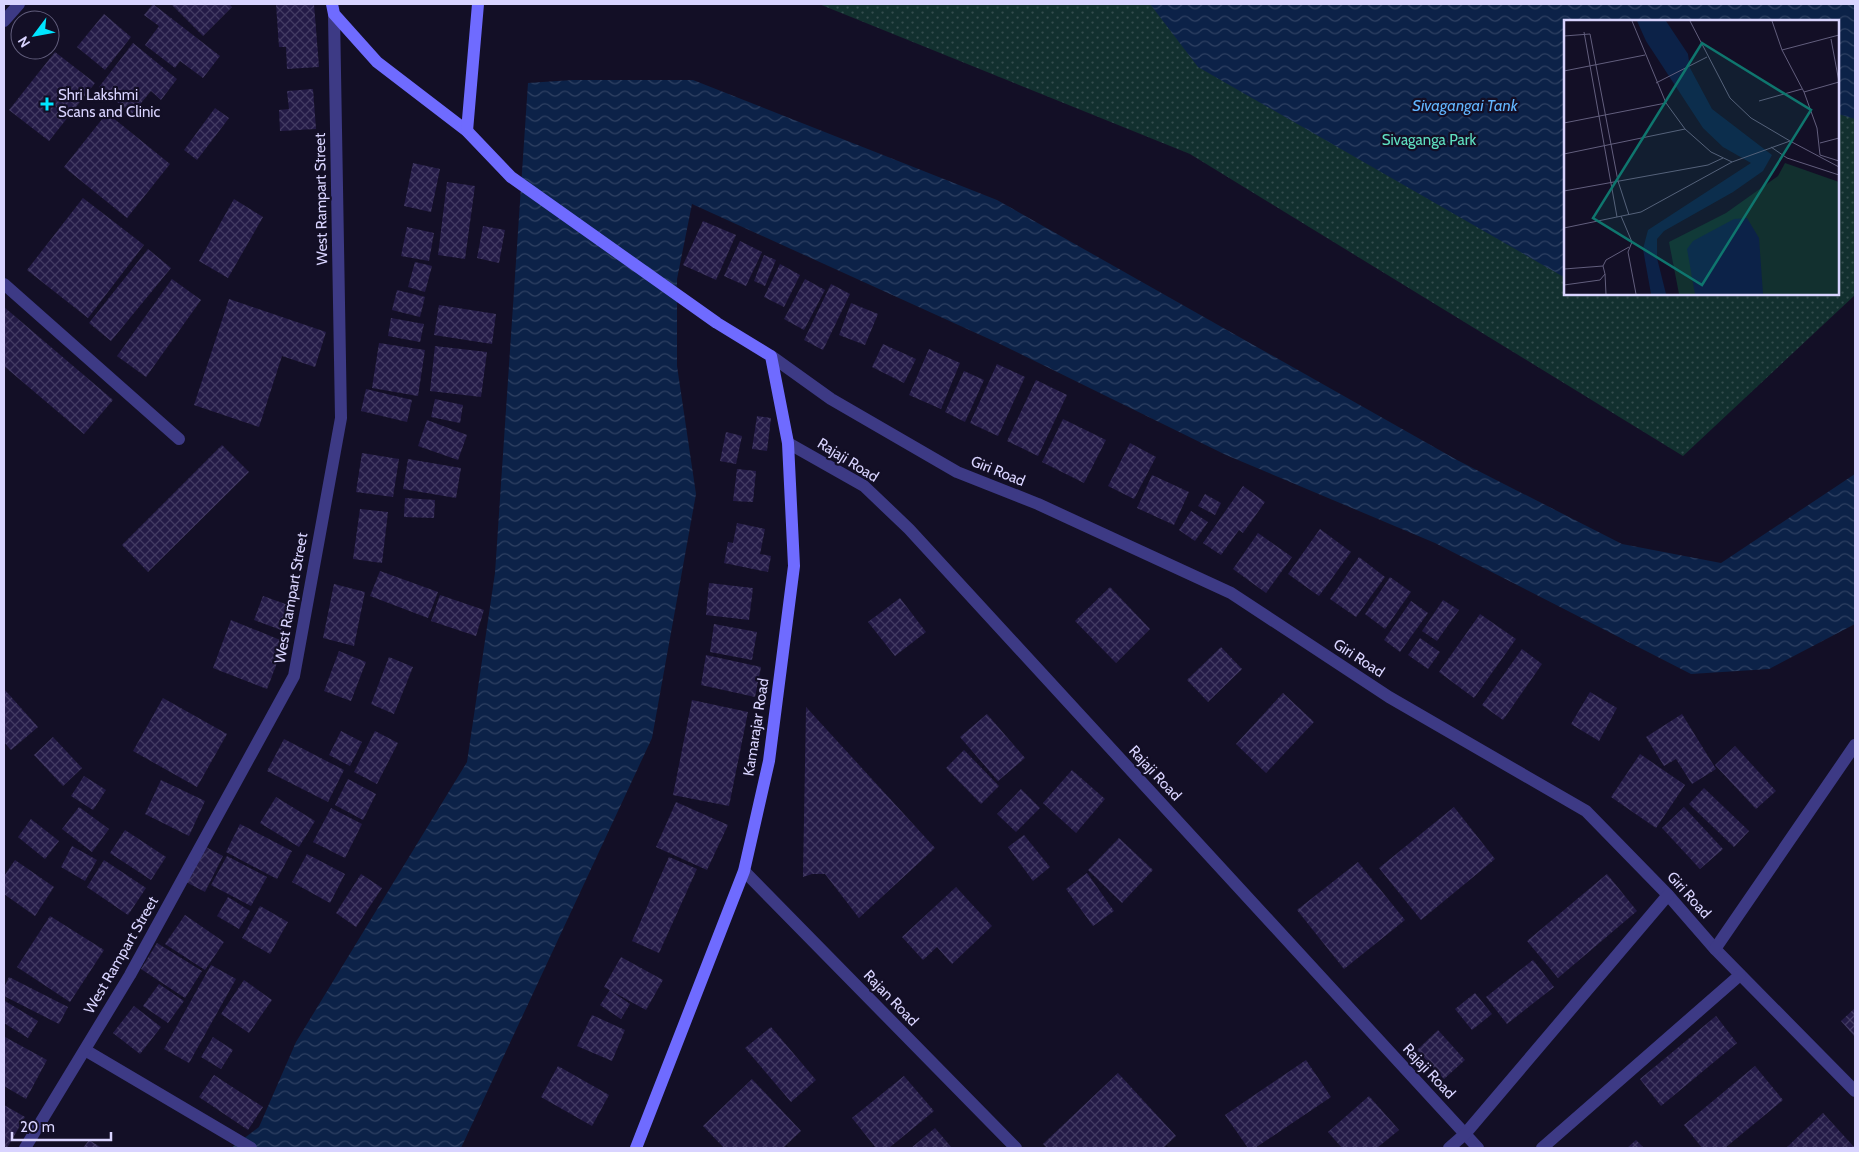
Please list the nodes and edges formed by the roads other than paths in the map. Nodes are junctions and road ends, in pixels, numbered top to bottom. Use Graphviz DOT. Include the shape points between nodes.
graph roads {
  1 [pos="18,4"];
  2 [pos="478,4"];
  3 [pos="333,9"];
  4 [pos="4,21"];
  5 [pos="467,130"];
  6 [pos="4,284"];
  7 [pos="770,356"];
  8 [pos="179,439"];
  9 [pos="788,443"];
  10 [pos="1855,745"];
  11 [pos="744,871"];
  12 [pos="1668,895"];
  13 [pos="1715,949"];
  14 [pos="1740,975"];
  15 [pos="85,1050"];
  16 [pos="1855,1091"];
  17 [pos="1465,1134"];
  18 [pos="638,1147"];
  19 [pos="25,1148"];
  20 [pos="251,1148"];
  21 [pos="1016,1148"];
  22 [pos="1449,1148"];
  23 [pos="1478,1148"];
  24 [pos="1542,1148"];
  1 -- 4 [label="street"];
  2 -- 5 [label="main road"];
  3 -- 5 [label="main road" via="377,62"];
  3 -- 15 [label="street, West Rampart Street" via="341,418 294,676 130,975"];
  5 -- 7 [label="main road" via="511,177 717,323"];
  6 -- 8 [label="street"];
  7 -- 9 [label="main road, Kamarajar Road"];
  7 -- 12 [label="street, Giri Road" via="831,399 957,472 1038,504 1231,593 1389,698 1586,811"];
  9 -- 11 [label="main road, Kamarajar Road" via="794,566 769,761"];
  9 -- 17 [label="street, Rajaji Road" via="864,486 908,529"];
  10 -- 13 [label="street"];
  11 -- 18 [label="main road, Kamarajar Road"];
  11 -- 21 [label="street, Rajan Road"];
  12 -- 13 [label="street, Giri Road"];
  12 -- 17 [label="street"];
  13 -- 14 [label="street, Giri Road"];
  14 -- 16 [label="street, Giri Road"];
  14 -- 24 [label="street"];
  15 -- 19 [label="street, West Rampart Street"];
  15 -- 20 [label="street"];
  17 -- 22 [label="street"];
  17 -- 23 [label="street, Rajaji Road"];
}
